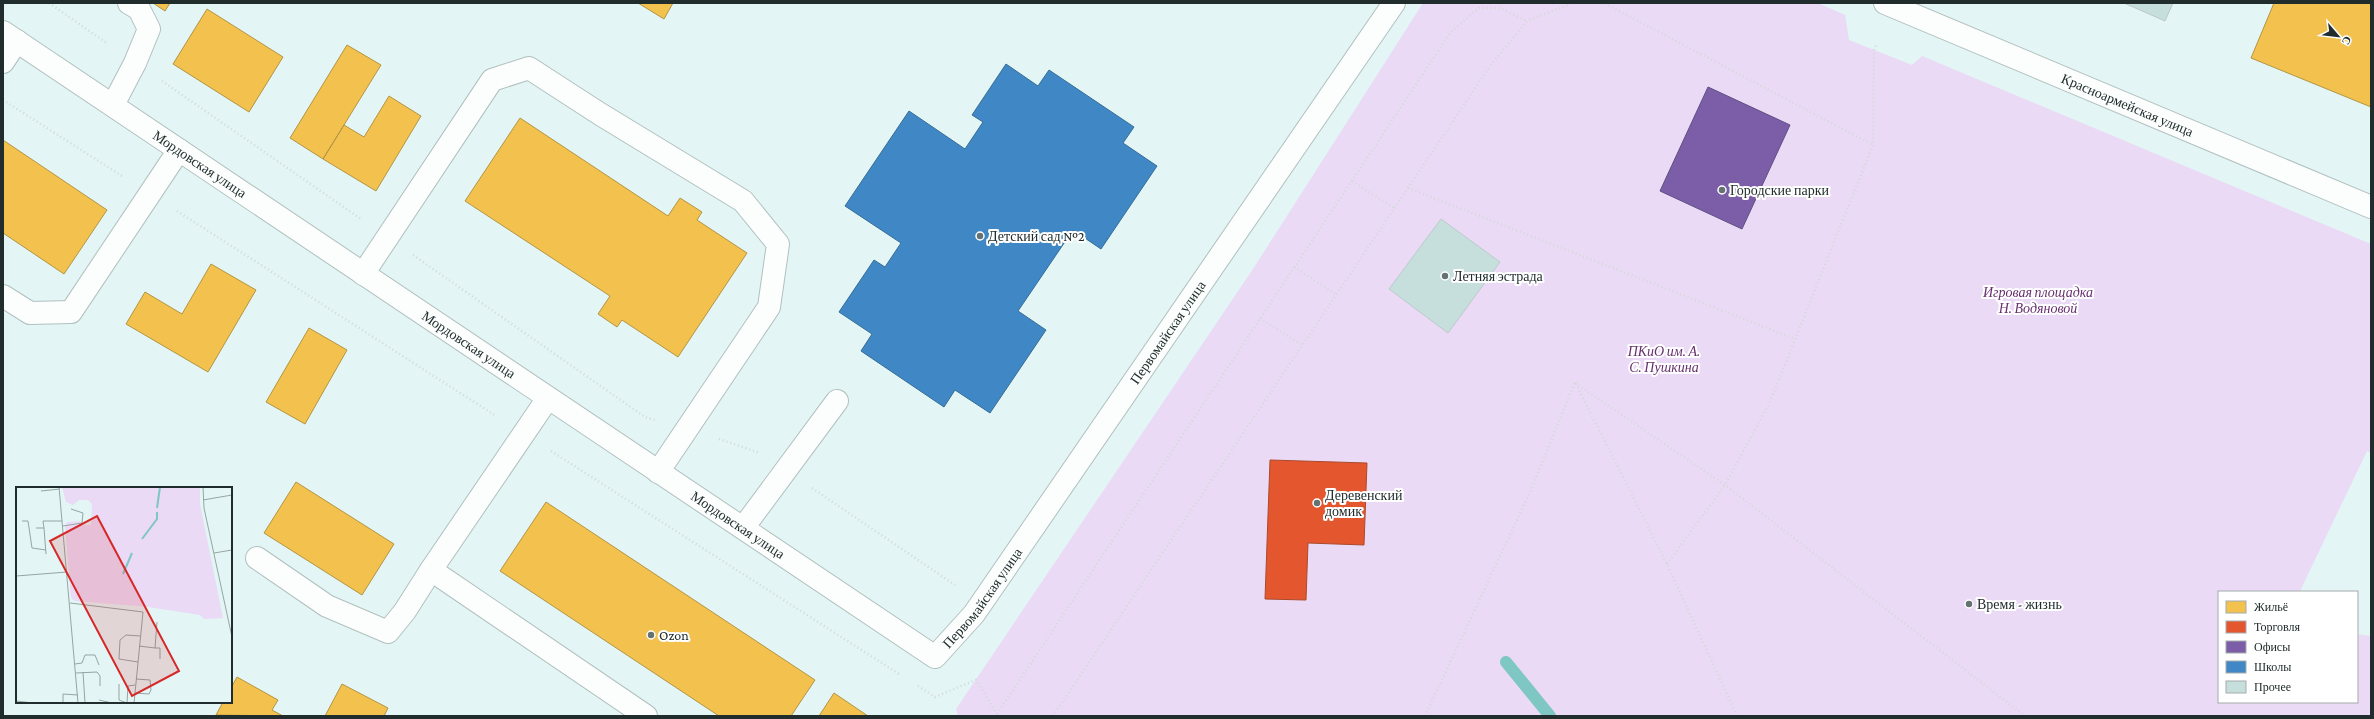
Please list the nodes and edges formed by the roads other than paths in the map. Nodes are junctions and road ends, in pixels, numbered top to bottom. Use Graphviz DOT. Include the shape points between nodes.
graph roads {
  1 [pos="129,3"];
  2 [pos="1394,3"];
  3 [pos="1890,4"];
  4 [pos="10,36"];
  5 [pos="3,62"];
  6 [pos="113,105"];
  7 [pos="179,150"];
  8 [pos="2371,207"];
  9 [pos="363,274"];
  10 [pos="3,296"];
  11 [pos="548,398"];
  12 [pos="837,401"];
  13 [pos="658,472"];
  14 [pos="743,528"];
  15 [pos="257,558"];
  16 [pos="431,570"];
  17 [pos="935,657"];
  18 [pos="646,716"];
  1 -- 6 [label="street" via="139,9 149,29"];
  2 -- 17 [label="street, Первомайская улица" via="974,614"];
  3 -- 8 [label="street, Красноармейская улица"];
  4 -- 5 [label="street"];
  4 -- 6 [label="street, Мордовская улица"];
  6 -- 7 [label="street, Мордовская улица"];
  7 -- 9 [label="street, Мордовская улица"];
  7 -- 10 [label="street" via="71,312 30,313"];
  9 -- 11 [label="street, Мордовская улица"];
  9 -- 13 [label="street" via="492,80 529,68 743,200 778,244 769,307"];
  11 -- 13 [label="street, Мордовская улица"];
  11 -- 16 [label="street"];
  12 -- 14 [label="street"];
  13 -- 14 [label="street, Мордовская улица"];
  14 -- 17 [label="street, Мордовская улица"];
  15 -- 16 [label="street" via="327,606 388,632 405,611"];
  16 -- 18 [label="street"];
}
